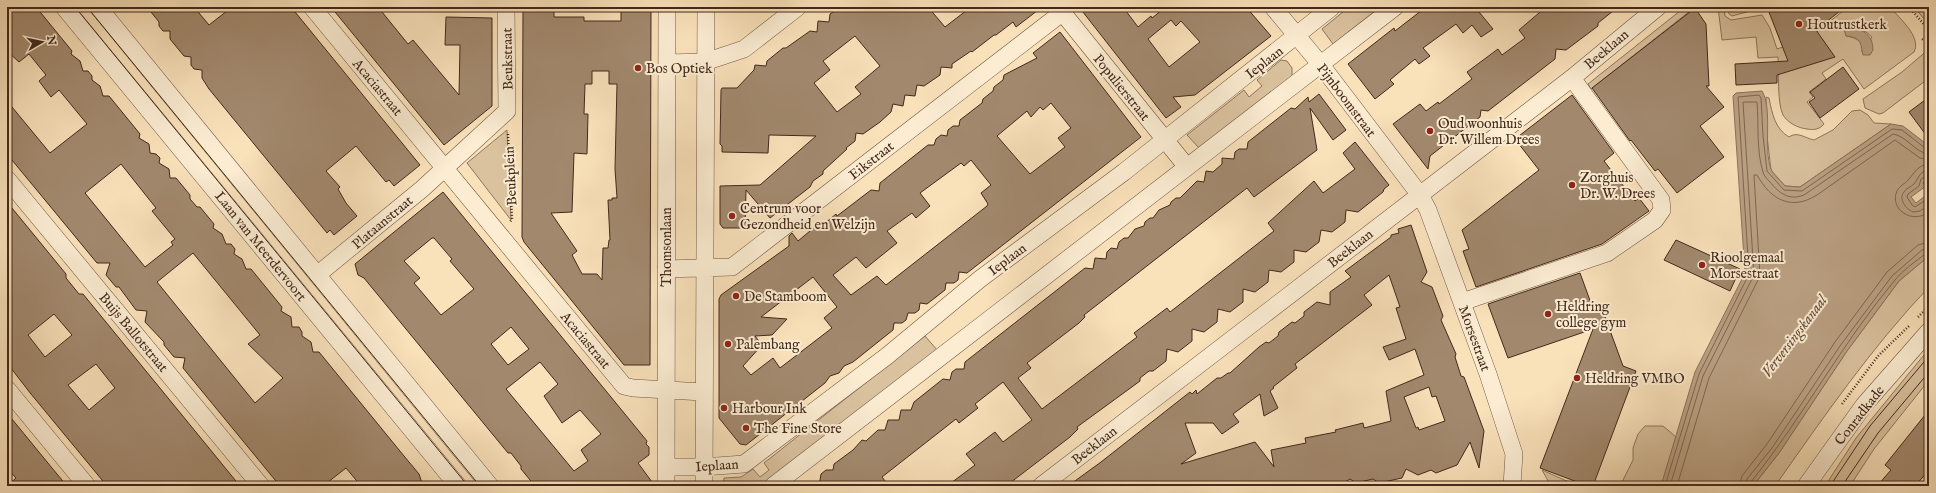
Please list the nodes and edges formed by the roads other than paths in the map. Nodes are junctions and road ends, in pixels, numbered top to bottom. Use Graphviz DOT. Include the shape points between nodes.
graph roads {
  1 [pos="64,7"];
  2 [pos="98,7"];
  3 [pos="312,7"];
  4 [pos="506,7"];
  5 [pos="667,7"];
  6 [pos="706,7"];
  7 [pos="798,7"];
  8 [pos="1273,7"];
  9 [pos="1332,7"];
  10 [pos="1395,7"];
  11 [pos="1658,7"];
  12 [pos="1060,10"];
  13 [pos="1298,36"];
  14 [pos="705,62"];
  15 [pos="667,63"];
  16 [pos="1320,65"];
  17 [pos="1572,78"];
  18 [pos="1164,140"];
  19 [pos="1188,166"];
  20 [pos="444,167"];
  21 [pos="7,178"];
  22 [pos="1420,194"];
  23 [pos="705,268"];
  24 [pos="666,269"];
  25 [pos="317,275"];
  26 [pos="1462,302"];
  27 [pos="1929,331"];
  28 [pos="1922,343"];
  29 [pos="7,389"];
  30 [pos="667,389"];
  31 [pos="703,392"];
  32 [pos="666,467"];
  33 [pos="704,468"];
  34 [pos="87,486"];
  35 [pos="261,486"];
  36 [pos="458,486"];
  37 [pos="490,486"];
  38 [pos="666,486"];
  39 [pos="704,486"];
  40 [pos="773,486"];
  41 [pos="1041,486"];
  42 [pos="1512,486"];
  43 [pos="1806,486"];
  1 -- 36 [label="street, Laan van Meerdervoort"];
  2 -- 25 [label="street, Laan van Meerdervoort"];
  3 -- 20 [label="street, Acaciastraat"];
  4 -- 20 [label="street, Beukstraat" via="507,111"];
  5 -- 15 [label="street, Thomsonlaan"];
  6 -- 14 [label="street"];
  7 -- 14 [label="street" via="744,49"];
  8 -- 13 [label="street, Pijnboomstraat"];
  9 -- 13 [label="street, Ieplaan"];
  10 -- 16 [label="street"];
  11 -- 17 [label="street, Beeklaan"];
  12 -- 18 [label="street, Populierstraat"];
  12 -- 23 [label="street, Eikstraat" via="732,267"];
  13 -- 16 [label="street, Pijnboomstraat"];
  13 -- 18 [label="street, Ieplaan"];
  14 -- 15 [label="street"];
  14 -- 23 [label="street"];
  15 -- 24 [label="street, Thomsonlaan"];
  16 -- 19 [label="street"];
  16 -- 22 [label="street, Pijnboomstraat"];
  17 -- 22 [label="street, Beeklaan"];
  17 -- 26 [label="street" via="1661,200 1662,210 1655,220 1607,253"];
  18 -- 19 [label="street, Populierstraat"];
  18 -- 33 [label="street, Ieplaan" via="980,279 887,356 744,464"];
  19 -- 40 [label="street"];
  20 -- 25 [label="street, Plataanstraat" via="422,189"];
  20 -- 30 [label="street, Acaciastraat" via="624,386"];
  21 -- 35 [label="street, Buijs Ballotstraat"];
  22 -- 26 [label="street, Morsestraat"];
  22 -- 41 [label="street, Beeklaan"];
  23 -- 24 [label="street, Eikstraat"];
  23 -- 31 [label="street"];
  24 -- 30 [label="street, Thomsonlaan"];
  25 -- 37 [label="street, Laan van Meerdervoort"];
  26 -- 42 [label="street, Morsestraat" via="1514,454"];
  27 -- 28 [label="street, Conradkade"];
  28 -- 43 [label="street, Conradkade" via="1864,405"];
  29 -- 34 [label="street"];
  30 -- 31 [label="street, Acaciastraat"];
  30 -- 32 [label="street, Thomsonlaan"];
  31 -- 33 [label="street"];
  32 -- 33 [label="street, Ieplaan"];
  32 -- 38 [label="street, Thomsonlaan"];
  33 -- 39 [label="street"];
}
